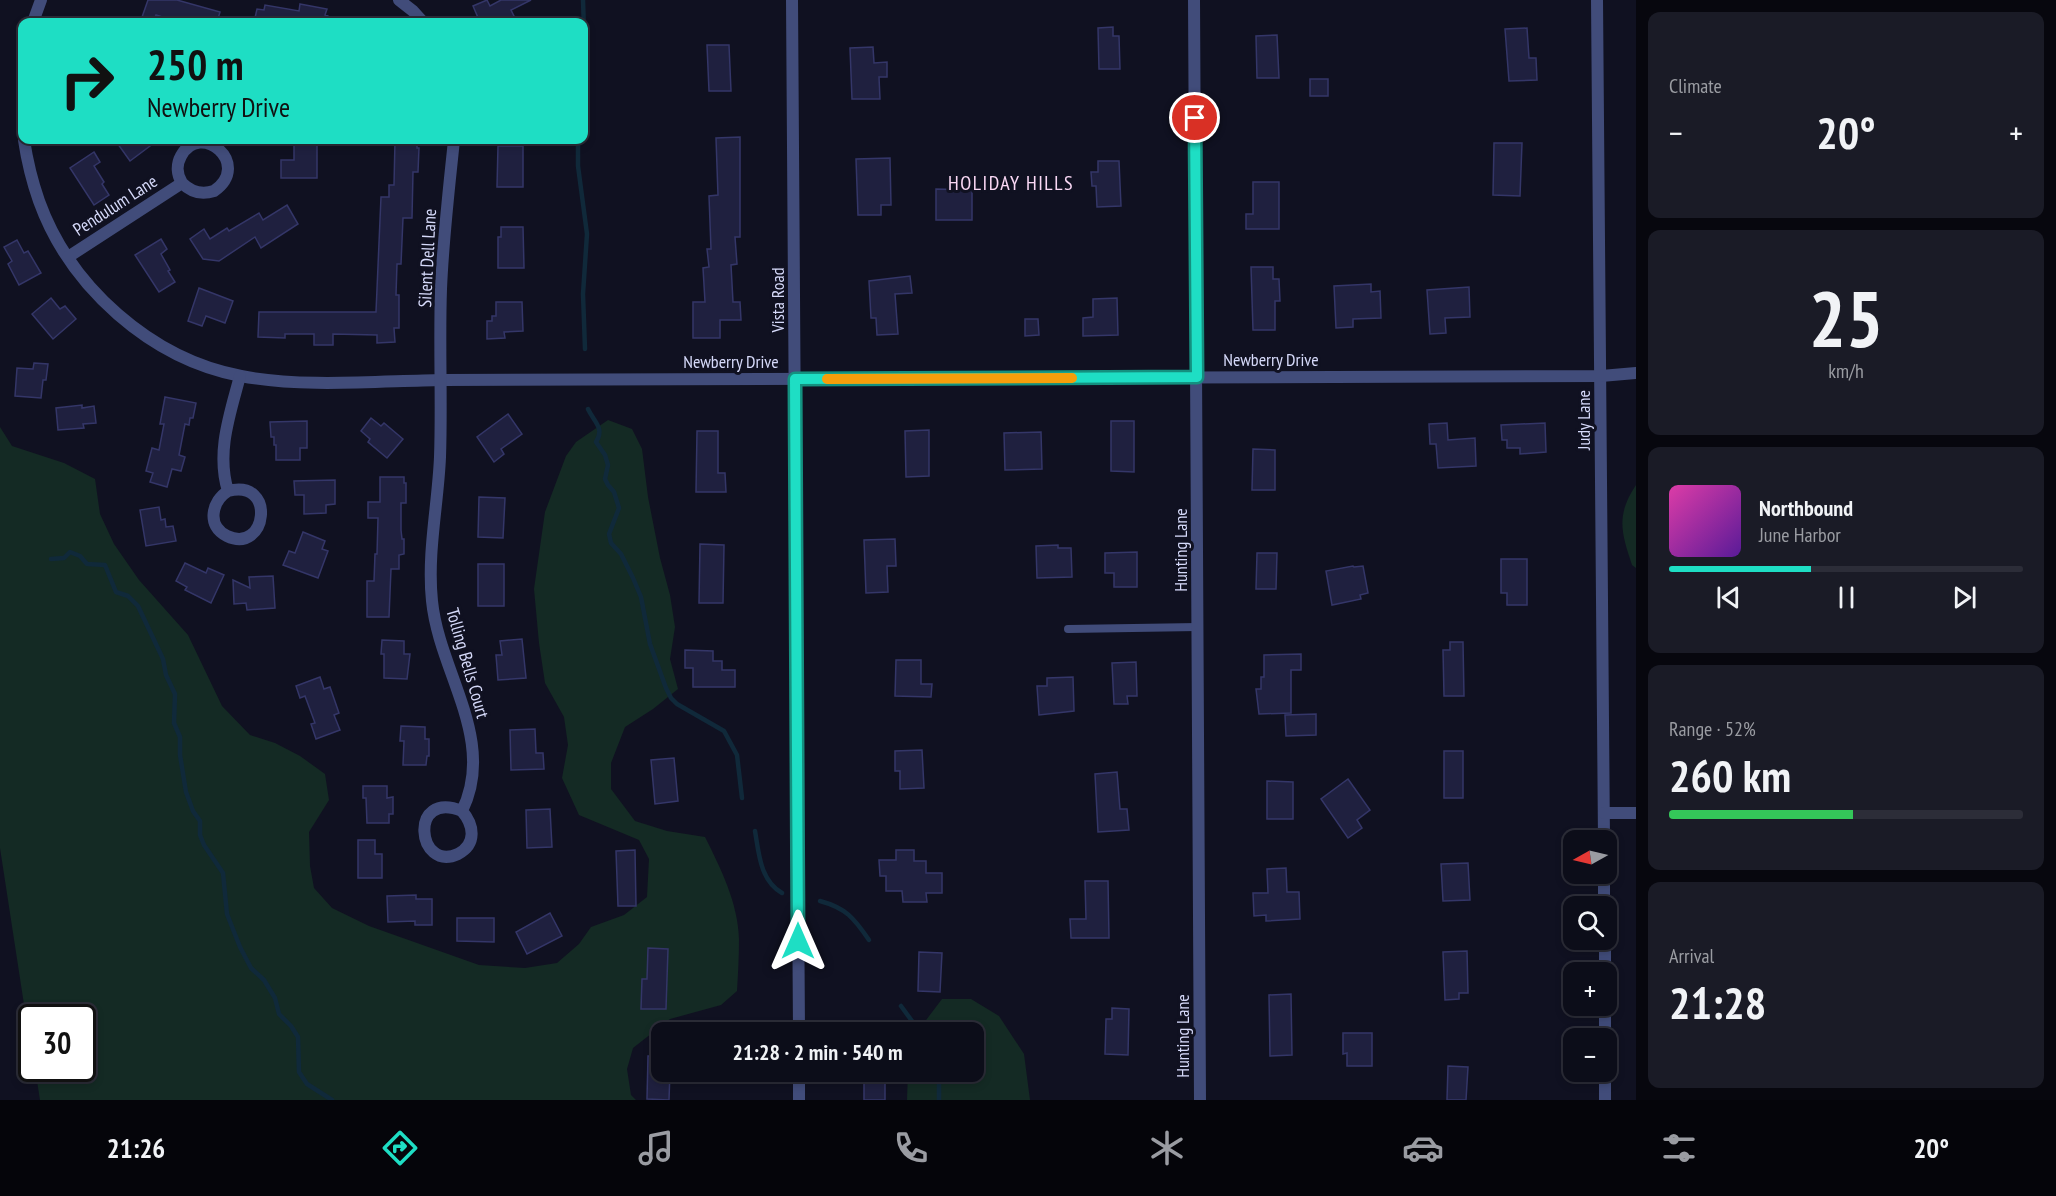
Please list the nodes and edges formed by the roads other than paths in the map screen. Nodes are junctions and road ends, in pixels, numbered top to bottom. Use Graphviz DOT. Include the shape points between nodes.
graph roads {
  1 [pos="41,0"];
  2 [pos="399,0"];
  3 [pos="792,0"];
  4 [pos="1194,0"];
  5 [pos="1598,0"];
  6 [pos="34,18"];
  7 [pos="419,18"];
  8 [pos="25,144"];
  9 [pos="194,144"];
  10 [pos="212,144"];
  11 [pos="454,144"];
  12 [pos="183,183"];
  13 [pos="68,257"];
  14 [pos="1636,373"];
  15 [pos="240,376"];
  16 [pos="1601,376"];
  17 [pos="1197,377"];
  18 [pos="795,379"];
  19 [pos="442,380"];
  20 [pos="228,491"];
  21 [pos="1198,627"];
  22 [pos="1068,629"];
  23 [pos="462,811"];
  24 [pos="1604,813"];
  25 [pos="1636,813"];
  26 [pos="1604,830"];
  27 [pos="799,1022"];
  28 [pos="799,1082"];
  29 [pos="1605,1082"];
  30 [pos="799,1100"];
  31 [pos="1200,1100"];
  32 [pos="1605,1100"];
  1 -- 6 [label="street"];
  2 -- 7 [label="street"];
  3 -- 18 [label="street, Vista Road"];
  4 -- 17 [label="street, Hunting Lane"];
  5 -- 16 [label="street, Judy Lane"];
  8 -- 13 [label="street, Newberry Drive" via="39,203"];
  9 -- 12 [label="street, Pendulum Lane" via="183,152 178,162"];
  10 -- 12 [label="street, Pendulum Lane" via="225,155 226,178 214,190 197,192"];
  11 -- 19 [label="street, Silent Dell Lane" via="441,290"];
  12 -- 13 [label="street, Pendulum Lane"];
  13 -- 15 [label="street, Newberry Drive" via="98,295 148,337 187,358"];
  14 -- 16 [label="street, Newberry Drive"];
  15 -- 19 [label="street, Newberry Drive" via="299,382"];
  15 -- 20 [label="street" via="223,447"];
  16 -- 17 [label="street, Newberry Drive"];
  16 -- 24 [label="street, Judy Lane"];
  17 -- 18 [label="street, Newberry Drive"];
  17 -- 21 [label="street, Hunting Lane"];
  18 -- 19 [label="street, Newberry Drive"];
  18 -- 27 [label="street, Vista Road"];
  19 -- 23 [label="street, Tolling Bells Court" via="439,483 430,578 436,628 471,735 473,777"];
  20 -- 20 [label="street" via="215,505 215,524 229,537 248,536 260,522 260,504 246,491"];
  21 -- 22 [label="lane"];
  21 -- 31 [label="street, Hunting Lane"];
  23 -- 23 [label="street" via="442,807 427,818 424,836 435,853 455,855 471,841 470,820"];
  24 -- 25 [label="street"];
  24 -- 26 [label="street, Judy Lane"];
  28 -- 30 [label="street"];
  29 -- 32 [label="street"];
}
